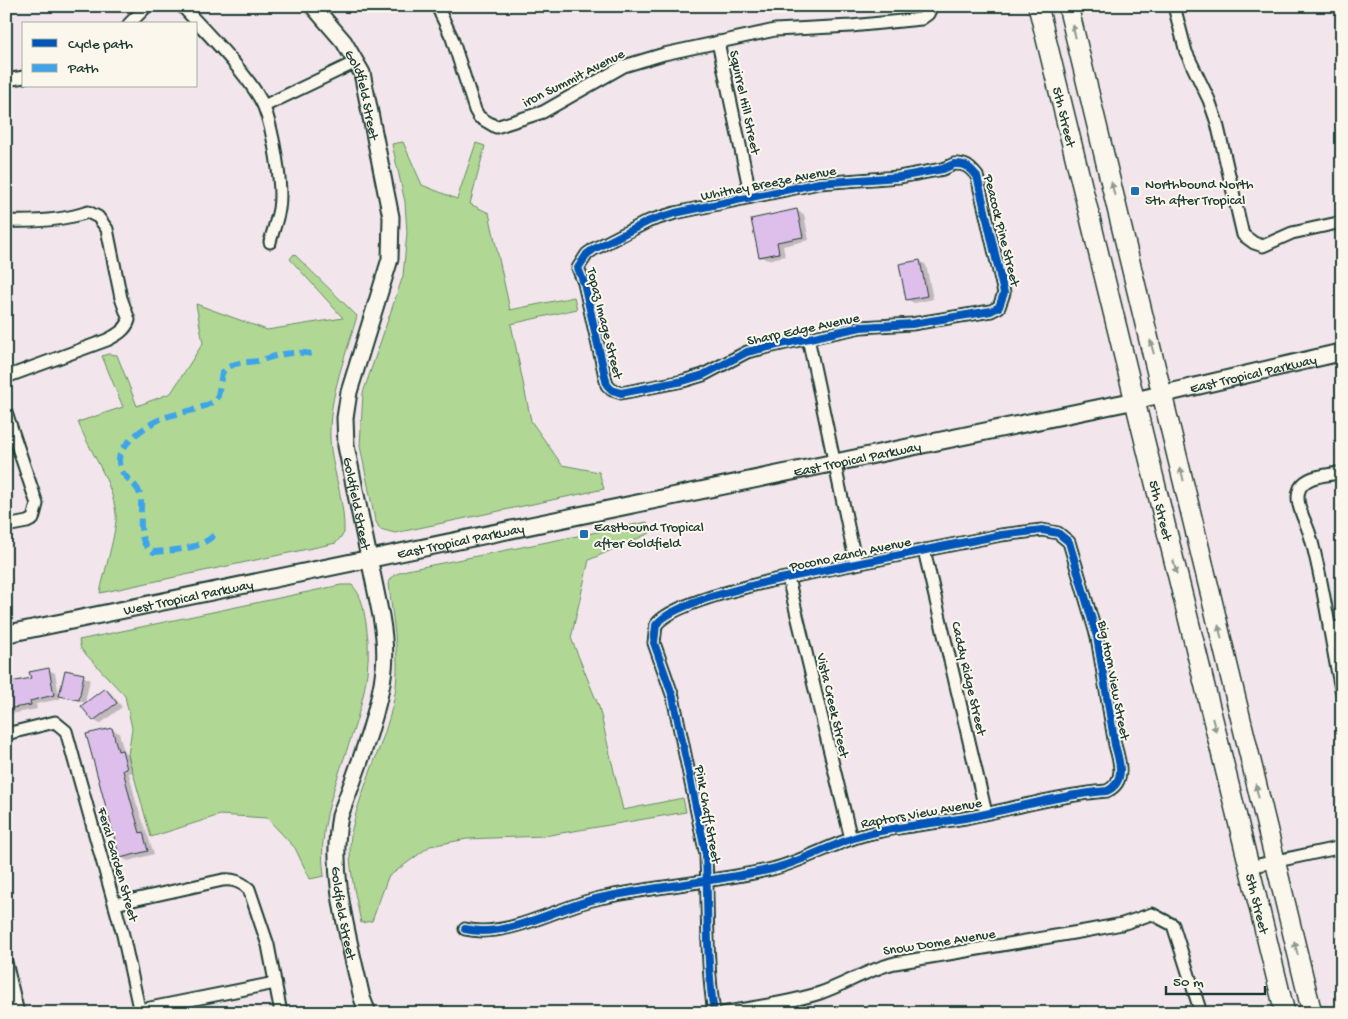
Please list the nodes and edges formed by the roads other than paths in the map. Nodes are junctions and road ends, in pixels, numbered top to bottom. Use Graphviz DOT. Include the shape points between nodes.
graph roads {
  1 [pos="147,6"];
  2 [pos="182,6"];
  3 [pos="313,6"];
  4 [pos="437,6"];
  5 [pos="932,6"];
  6 [pos="1038,6"];
  7 [pos="1068,6"];
  8 [pos="1174,6"];
  9 [pos="130,22"];
  10 [pos="196,22"];
  11 [pos="198,24"];
  12 [pos="718,42"];
  13 [pos="356,62"];
  14 [pos="22,77"];
  15 [pos="6,80"];
  16 [pos="264,106"];
  17 [pos="969,166"];
  18 [pos="751,197"];
  19 [pos="6,221"];
  20 [pos="1342,222"];
  21 [pos="270,242"];
  22 [pos="581,260"];
  23 [pos="1001,301"];
  24 [pos="808,338"];
  25 [pos="1342,352"];
  26 [pos="6,377"];
  27 [pos="612,390"];
  28 [pos="1164,394"];
  29 [pos="1134,401"];
  30 [pos="6,412"];
  31 [pos="834,463"];
  32 [pos="1342,472"];
  33 [pos="6,526"];
  34 [pos="1058,533"];
  35 [pos="924,550"];
  36 [pos="370,559"];
  37 [pos="856,564"];
  38 [pos="788,578"];
  39 [pos="656,625"];
  40 [pos="1342,626"];
  41 [pos="1329,628"];
  42 [pos="6,634"];
  43 [pos="1342,693"];
  44 [pos="6,734"];
  45 [pos="1119,779"];
  46 [pos="986,813"];
  47 [pos="851,839"];
  48 [pos="1342,847"];
  49 [pos="1274,862"];
  50 [pos="1249,867"];
  51 [pos="707,881"];
  52 [pos="115,904"];
  53 [pos="465,929"];
  54 [pos="6,962"];
  55 [pos="275,983"];
  56 [pos="140,1011"];
  57 [pos="18,1013"];
  58 [pos="281,1013"];
  59 [pos="368,1013"];
  60 [pos="714,1013"];
  61 [pos="722,1013"];
  62 [pos="1201,1013"];
  63 [pos="1286,1013"];
  64 [pos="1312,1013"];
  1 -- 9 [label="street"];
  2 -- 10 [label="street"];
  3 -- 13 [label="street, Goldfield Street" via="344,42"];
  4 -- 12 [label="street, iron Summit Avenue" via="452,38 475,110 479,117 496,127 543,112 624,66"];
  5 -- 12 [label="street, iron Summit Avenue" via="921,19 775,30"];
  6 -- 29 [label="main road, 5th Street"];
  28 -- 7 [label="main road, 5th Street, one-way"];
  8 -- 20 [label="street" via="1186,52 1217,123 1243,235 1254,244 1263,246 1292,233"];
  11 -- 16 [label="street" via="242,74"];
  12 -- 18 [label="street, Squirrel Hill Street"];
  13 -- 16 [label="street"];
  13 -- 36 [label="street, Goldfield Street" via="367,94 391,217 392,238 385,278 349,392 345,418 346,446"];
  14 -- 15 [label="street"];
  16 -- 21 [label="street" via="280,193"];
  17 -- 18 [label="street, Whitney Breeze Avenue" via="962,164 899,177 819,183"];
  17 -- 23 [label="street, Peacock Pine Street" via="978,176 1004,293"];
  18 -- 22 [label="street, Whitney Breeze Avenue" via="649,221 594,249"];
  19 -- 26 [label="street" via="35,222 70,218 88,212 98,216 107,229 121,298 130,320 107,340"];
  22 -- 27 [label="street, Topaz Image Street" via="578,268 607,385"];
  23 -- 24 [label="street, Sharp Edge Avenue" via="999,307 991,311 912,324 861,327"];
  24 -- 27 [label="street, Sharp Edge Avenue" via="748,352 683,381 621,393"];
  24 -- 31 [label="street"];
  25 -- 28 [label="main road, East Tropical Parkway"];
  28 -- 29 [label="main road, East Tropical Parkway"];
  49 -- 28 [label="main road, 5th Street, one-way"];
  29 -- 31 [label="main road, East Tropical Parkway"];
  29 -- 50 [label="main road, 5th Street, one-way"];
  30 -- 33 [label="street" via="37,497 33,518"];
  31 -- 36 [label="main road, East Tropical Parkway"];
  31 -- 37 [label="street"];
  32 -- 41 [label="street" via="1307,480 1300,488 1298,498 1310,535"];
  34 -- 35 [label="street, Pocono Ranch Avenue" via="1042,530 1001,535"];
  34 -- 45 [label="street, Big Horn View Street" via="1069,542 1097,637 1119,760"];
  35 -- 37 [label="street, Pocono Ranch Avenue"];
  35 -- 46 [label="street, Caddy Ridge Street"];
  36 -- 42 [label="main road, West Tropical Parkway"];
  36 -- 59 [label="street, Goldfield Street" via="382,616 384,668 380,692 336,837 343,908"];
  37 -- 38 [label="street, Pocono Ranch Avenue"];
  38 -- 39 [label="street, Pocono Ranch Avenue" via="741,588 669,612"];
  38 -- 47 [label="street, Vista Creek Street"];
  39 -- 51 [label="street, Pink Chaff Street" via="654,643 673,697 706,855"];
  40 -- 41 [label="street"];
  41 -- 43 [label="street"];
  44 -- 52 [label="street, Feral Garden Street" via="55,722 70,740"];
  45 -- 46 [label="street, Raptors View Avenue" via="1115,787 1106,791"];
  46 -- 47 [label="street, Raptors View Avenue"];
  47 -- 51 [label="street, Raptors View Avenue" via="774,868"];
  48 -- 49 [label="street"];
  49 -- 50 [label="street"];
  64 -- 49 [label="main road, 5th Street, one-way"];
  50 -- 63 [label="main road, 5th Street"];
  51 -- 53 [label="street, Raptors View Avenue" via="582,902 510,928 478,932"];
  51 -- 60 [label="street, Pink Chaff Street" via="708,965"];
  52 -- 55 [label="street" via="223,880 232,879 243,884 249,889 268,945"];
  52 -- 56 [label="street, Feral Garden Street"];
  54 -- 57 [label="street"];
  55 -- 56 [label="street"];
  55 -- 58 [label="street"];
  61 -- 62 [label="street, Snow Dome Avenue" via="801,999 895,962 1085,931 1152,914 1173,925"];
}
